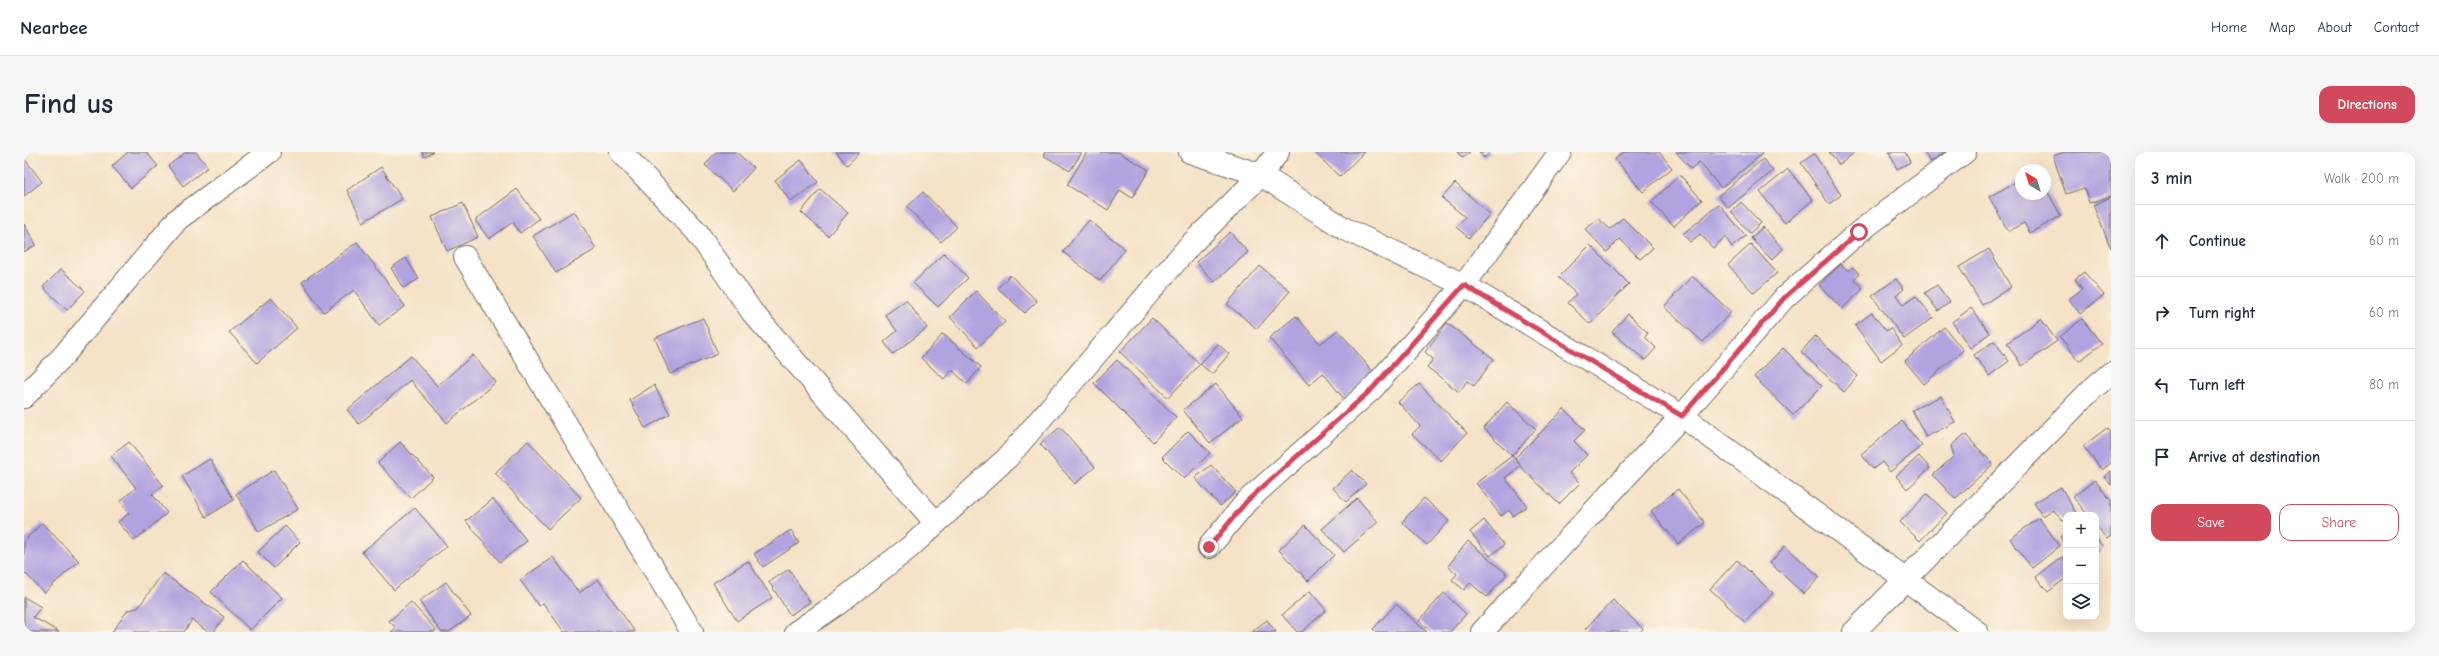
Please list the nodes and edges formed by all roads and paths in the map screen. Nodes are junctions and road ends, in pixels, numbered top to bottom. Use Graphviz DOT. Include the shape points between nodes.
graph roads {
  1 [pos="269,152"];
  2 [pos="621,152"];
  3 [pos="1190,152"];
  4 [pos="1278,152"];
  5 [pos="1560,152"];
  6 [pos="1966,152"];
  7 [pos="1261,175"];
  8 [pos="464,257"];
  9 [pos="1464,285"];
  10 [pos="2111,372"];
  11 [pos="24,397"];
  12 [pos="1682,416"];
  13 [pos="936,523"];
  14 [pos="1209,547"];
  15 [pos="1905,580"];
  16 [pos="692,632"];
  17 [pos="796,632"];
  18 [pos="1482,632"];
  19 [pos="1854,632"];
  20 [pos="1977,632"];
  1 -- 11 [label="street" via="178,219 64,355"];
  2 -- 13 [label="street" via="696,232 752,312"];
  3 -- 7 [label="street"];
  4 -- 7 [label="street"];
  5 -- 9 [label="street"];
  6 -- 12 [label="street" via="1859,232 1785,297"];
  7 -- 9 [label="street" via="1345,229"];
  7 -- 13 [label="street" via="1190,245 1007,458"];
  8 -- 16 [label="street"];
  9 -- 12 [label="street"];
  9 -- 14 [label="street" via="1372,389 1247,501"];
  10 -- 15 [label="street" via="2090,390"];
  12 -- 15 [label="street"];
  12 -- 18 [label="street"];
  13 -- 17 [label="street" via="910,547 836,605"];
  15 -- 19 [label="street"];
  15 -- 20 [label="street"];
}
